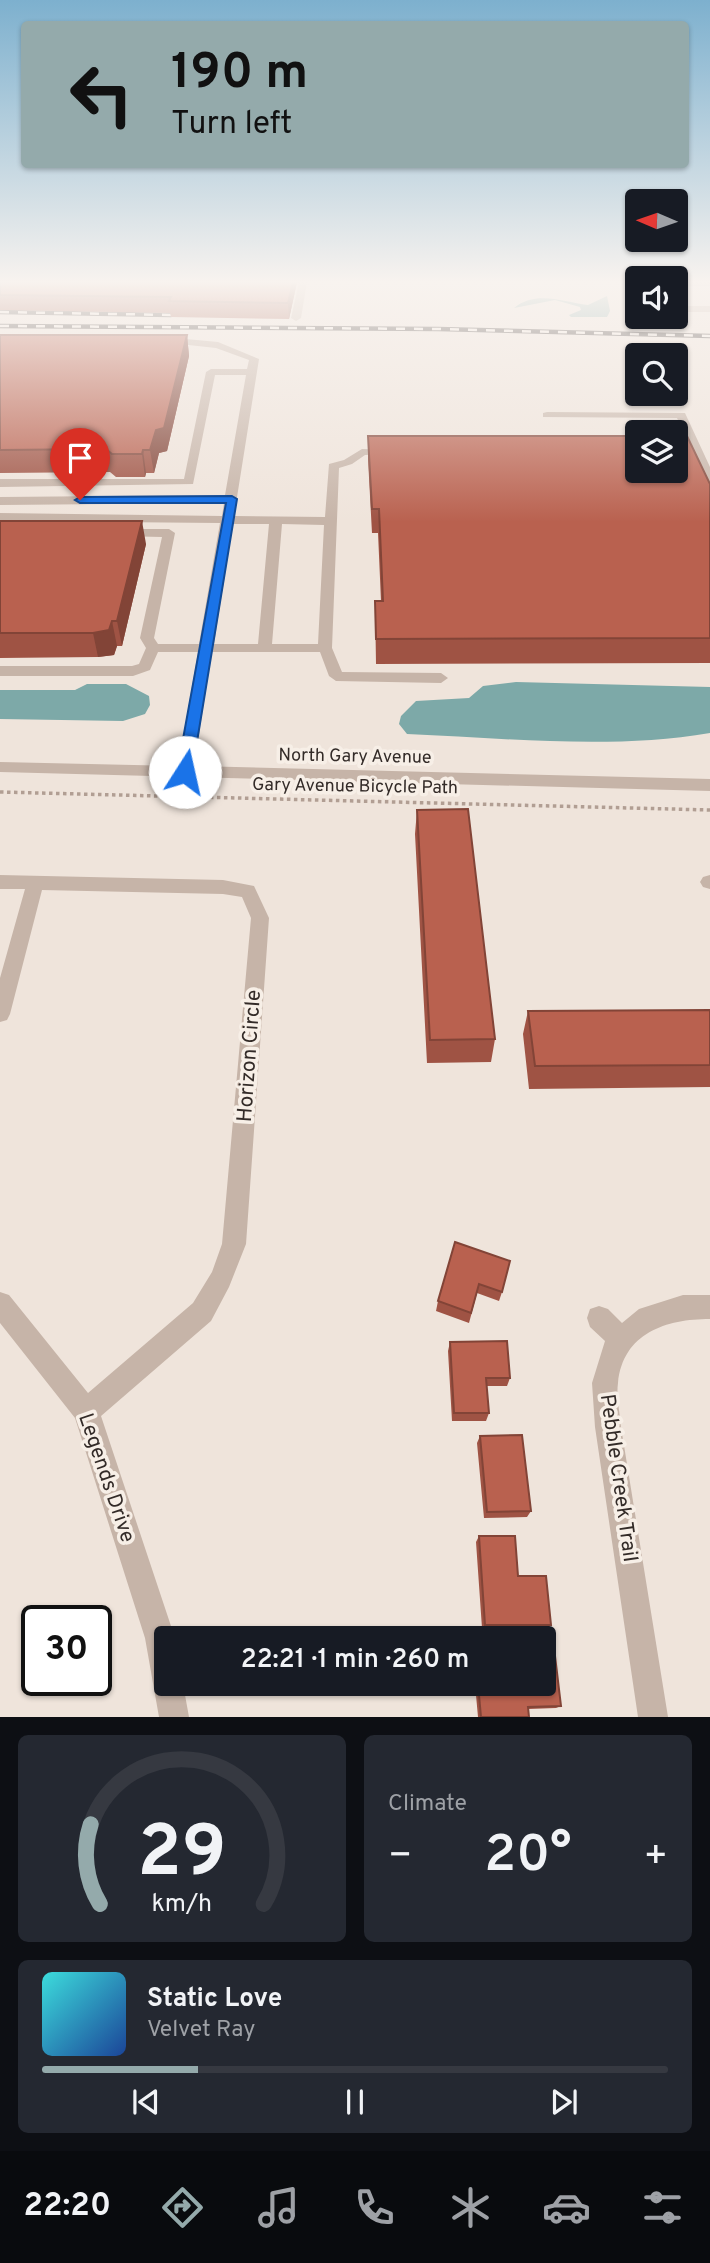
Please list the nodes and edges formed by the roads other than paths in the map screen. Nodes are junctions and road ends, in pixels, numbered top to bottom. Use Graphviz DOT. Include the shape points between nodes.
graph roads {
  1 [pos="247,362"];
  2 [pos="253,366"];
  3 [pos="547,415"];
  4 [pos="403,452"];
  5 [pos="688,452"];
  6 [pos="698,452"];
  7 [pos="710,480"];
  8 [pos="0,482"];
  9 [pos="189,482"];
  10 [pos="232,499"];
  11 [pos="0,500"];
  12 [pos="186,500"];
  13 [pos="0,517"];
  14 [pos="229,520"];
  15 [pos="276,520"];
  16 [pos="330,521"];
  17 [pos="104,533"];
  18 [pos="153,648"];
  19 [pos="206,648"];
  20 [pos="265,648"];
  21 [pos="325,648"];
  22 [pos="0,671"];
  23 [pos="441,678"];
  24 [pos="0,767"];
  25 [pos="185,772"];
  26 [pos="710,785"];
  27 [pos="0,883"];
  28 [pos="35,884"];
  29 [pos="0,1014"];
  30 [pos="0,1304"];
  31 [pos="710,1307"];
  32 [pos="599,1318"];
  33 [pos="621,1339"];
  34 [pos="86,1411"];
  35 [pos="156,1626"];
  36 [pos="170,1696"];
  37 [pos="174,1717"];
  38 [pos="653,1717"];
  1 -- 2 [label="street"];
  2 -- 9 [label="street" via="211,372"];
  2 -- 10 [label="street"];
  3 -- 6 [label="street" via="681,415"];
  4 -- 16 [label="street" via="362,452 332,466"];
  5 -- 6 [label="street"];
  6 -- 7 [label="street"];
  8 -- 9 [label="street"];
  9 -- 12 [label="street"];
  10 -- 12 [label="street"];
  10 -- 14 [label="street"];
  11 -- 12 [label="street"];
  13 -- 14 [label="street"];
  14 -- 15 [label="street"];
  14 -- 19 [label="street"];
  15 -- 16 [label="street"];
  15 -- 20 [label="street"];
  16 -- 21 [label="street"];
  17 -- 18 [label="street" via="169,533 147,638"];
  18 -- 19 [label="street"];
  18 -- 22 [label="street" via="145,667 133,671"];
  19 -- 20 [label="street"];
  19 -- 25 [label="street"];
  20 -- 21 [label="street"];
  21 -- 23 [label="street" via="336,676"];
  24 -- 25 [label="street, North Gary Avenue"];
  25 -- 26 [label="street, North Gary Avenue"];
  27 -- 28 [label="street, Horizon Circle"];
  28 -- 29 [label="street"];
  28 -- 34 [label="street, Horizon Circle" via="223,887 248,891 260,918 234,1244 202,1312"];
  30 -- 34 [label="street, Legends Drive"];
  31 -- 33 [label="street" via="683,1307 648,1318"];
  32 -- 33 [label="street"];
  33 -- 38 [label="street, Pebble Creek Trail" via="605,1383 608,1427"];
  34 -- 35 [label="street, Legends Drive"];
  36 -- 37 [label="street"];
}
